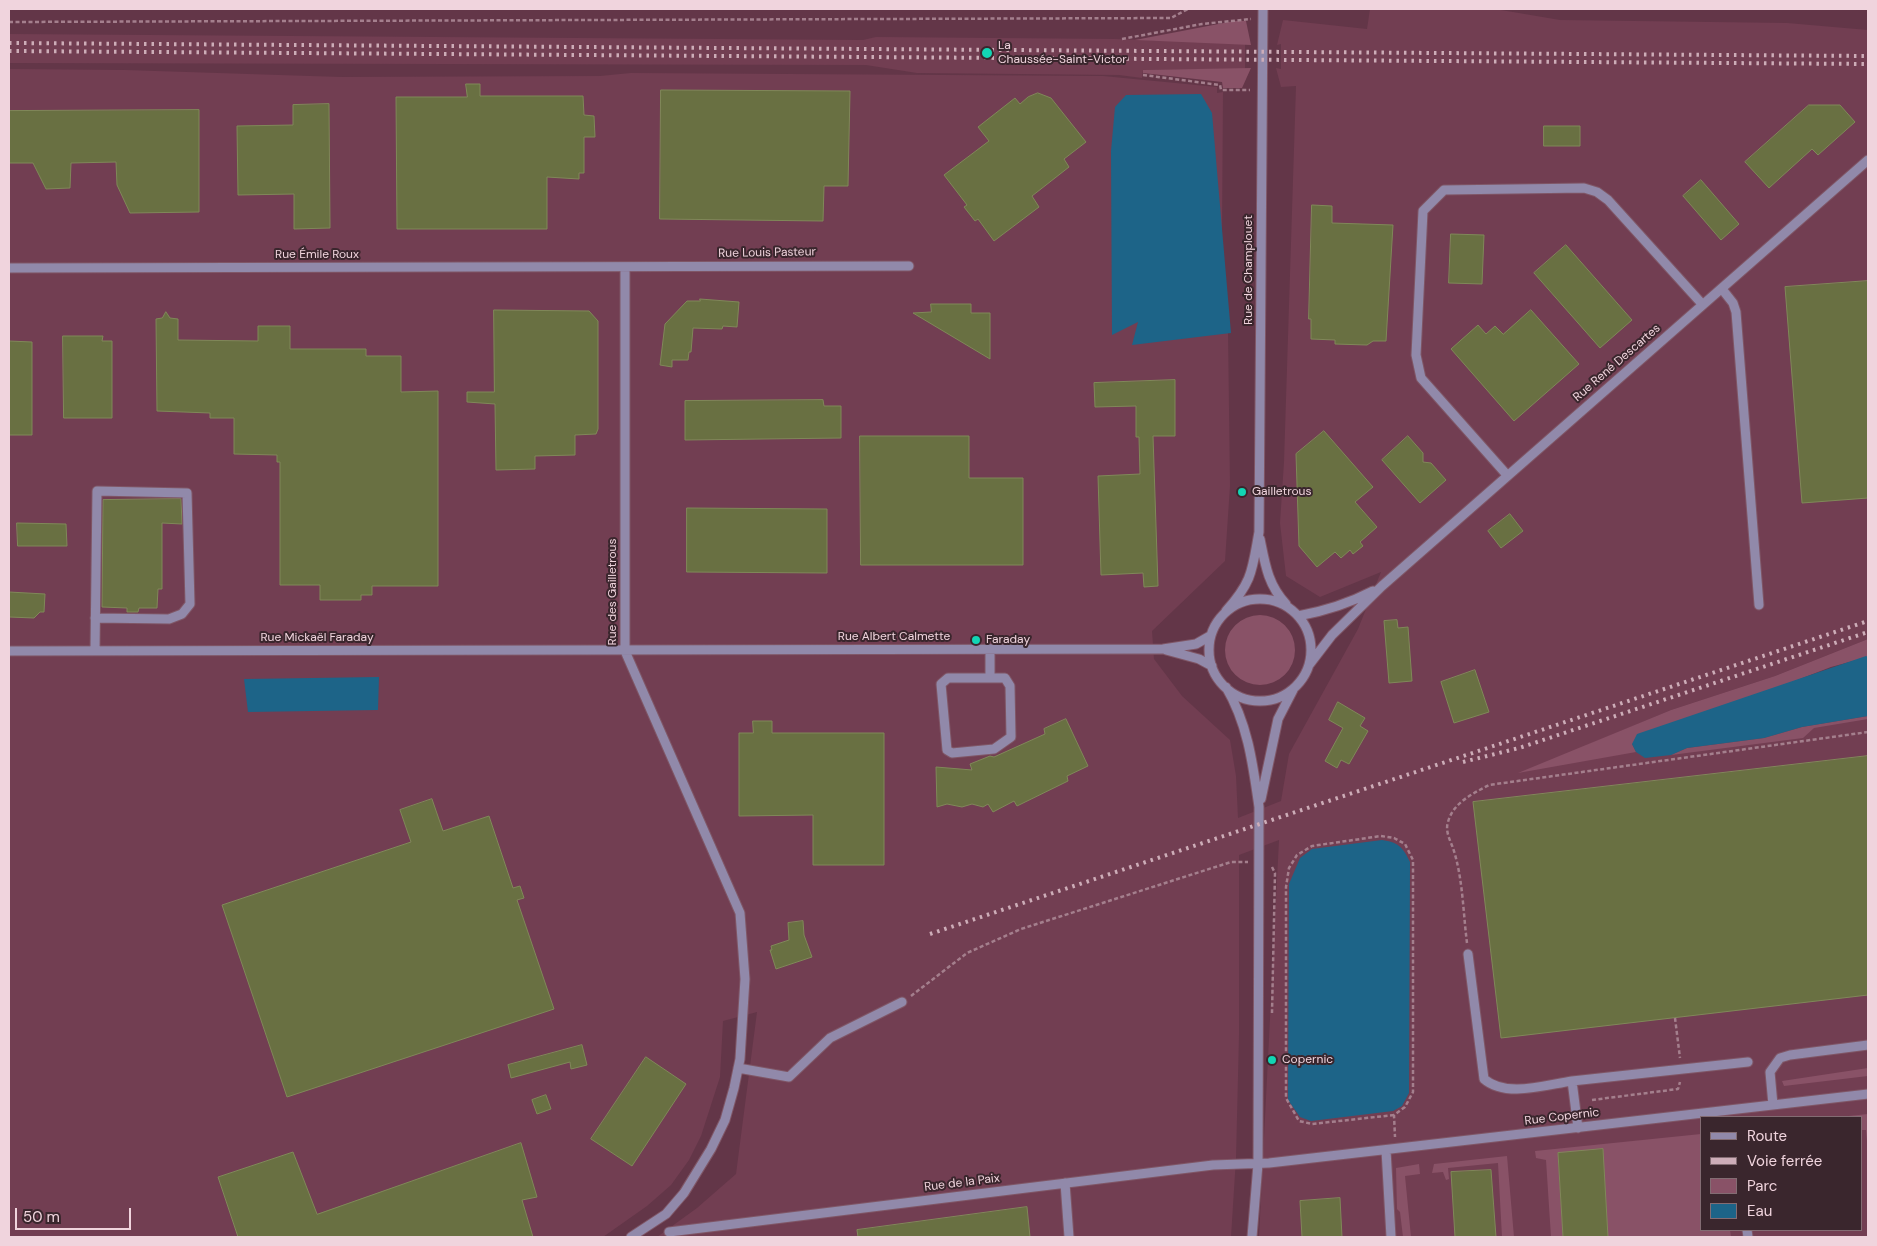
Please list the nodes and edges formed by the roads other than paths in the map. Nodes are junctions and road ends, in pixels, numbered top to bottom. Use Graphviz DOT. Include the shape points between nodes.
graph roads {
  1 [pos="1263,9"];
  2 [pos="1868,160"];
  3 [pos="909,266"];
  4 [pos="625,267"];
  5 [pos="9,268"];
  6 [pos="1722,289"];
  7 [pos="1703,305"];
  8 [pos="1507,475"];
  9 [pos="1259,532"];
  10 [pos="1382,586"];
  11 [pos="1759,605"];
  12 [pos="1226,611"];
  13 [pos="1296,614"];
  14 [pos="95,618"];
  15 [pos="1210,636"];
  16 [pos="990,649"];
  17 [pos="1163,649"];
  18 [pos="95,650"];
  19 [pos="9,651"];
  20 [pos="625,651"];
  21 [pos="1308,665"];
  22 [pos="1212,666"];
  23 [pos="990,678"];
  24 [pos="1295,687"];
  25 [pos="1226,688"];
  26 [pos="1259,806"];
  27 [pos="1468,954"];
  28 [pos="902,1002"];
  29 [pos="1868,1045"];
  30 [pos="1748,1062"];
  31 [pos="738,1068"];
  32 [pos="1572,1082"];
  33 [pos="1868,1094"];
  34 [pos="1773,1105"];
  35 [pos="1738,1113"];
  36 [pos="1706,1116"];
  37 [pos="1700,1117"];
  38 [pos="1578,1128"];
  39 [pos="1391,1149"];
  40 [pos="1258,1164"];
  41 [pos="1065,1183"];
  42 [pos="666,1214"];
  43 [pos="669,1235"];
  44 [pos="631,1237"];
  45 [pos="1069,1237"];
  46 [pos="1252,1237"];
  47 [pos="1391,1237"];
  1 -- 9 [label="street, Rue de Champlouet"];
  2 -- 6 [label="street, Rue René Descartes"];
  3 -- 4 [label="street, Rue Louis Pasteur"];
  4 -- 5 [label="street, Rue Émile Roux"];
  4 -- 20 [label="street, Rue des Gailletrous"];
  6 -- 7 [label="street, Rue René Descartes"];
  6 -- 11 [label="street" via="1736,312"];
  7 -- 8 [label="street, Rue René Descartes"];
  7 -- 8 [label="street" via="1608,200 1597,192 1584,188 1444,190 1423,211 1416,355 1420,378"];
  8 -- 10 [label="street, Rue René Descartes"];
  9 -- 12 [label="street, Rue de Champlouet" via="1251,574 1244,591"];
  9 -- 13 [label="street, Rue de Champlouet" via="1267,574 1277,594"];
  10 -- 13 [label="street, Rue René Descartes" via="1329,610"];
  10 -- 21 [label="street, Rue René Descartes" via="1332,635"];
  12 -- 13 [label="street" via="1252,599 1266,599 1279,602"];
  12 -- 15 [label="street"];
  13 -- 21 [label="street" via="1309,637"];
  14 -- 14 [label="street" via="96,491 187,493 190,604 182,614 169,619"];
  14 -- 18 [label="street"];
  15 -- 17 [label="street, Rue Albert Calmette" via="1196,644"];
  15 -- 22 [label="street" via="1208,650"];
  16 -- 17 [label="street, Rue Albert Calmette"];
  16 -- 20 [label="street, Rue Albert Calmette"];
  16 -- 23 [label="street"];
  17 -- 22 [label="street, Rue Albert Calmette"];
  18 -- 19 [label="street, Rue Mickaël Faraday"];
  18 -- 20 [label="street, Rue Mickaël Faraday"];
  20 -- 31 [label="street, Rue des Gailletrous" via="740,913 745,979"];
  21 -- 24 [label="street"];
  22 -- 25 [label="street"];
  23 -- 23 [label="street" via="948,678 941,684 947,750 952,753 994,749 1011,738 1010,686 1005,678"];
  24 -- 25 [label="street" via="1269,700 1252,700"];
  24 -- 26 [label="street" via="1278,719"];
  25 -- 26 [label="street" via="1243,721"];
  26 -- 40 [label="street"];
  27 -- 32 [label="street" via="1484,1079 1500,1088 1511,1089"];
  28 -- 31 [label="street" via="830,1038 788,1077"];
  29 -- 34 [label="street" via="1780,1058 1770,1072"];
  30 -- 32 [label="street"];
  31 -- 42 [label="street, Rue des Gailletrous" via="725,1120 711,1149 684,1193"];
  32 -- 38 [label="street"];
  33 -- 34 [label="street, Rue Copernic"];
  34 -- 35 [label="street, Rue Copernic"];
  35 -- 36 [label="street, Rue Copernic"];
  37 -- 38 [label="street, Rue Copernic"];
  38 -- 39 [label="street, Rue Copernic"];
  39 -- 40 [label="street, Rue Copernic"];
  39 -- 47 [label="street"];
  40 -- 41 [label="street, Rue de la Paix" via="1213,1165"];
  40 -- 46 [label="street"];
  41 -- 43 [label="street, Rue de la Paix"];
  41 -- 45 [label="street"];
  42 -- 43 [label="street"];
  42 -- 44 [label="street, Rue des Gailletrous"];
}
